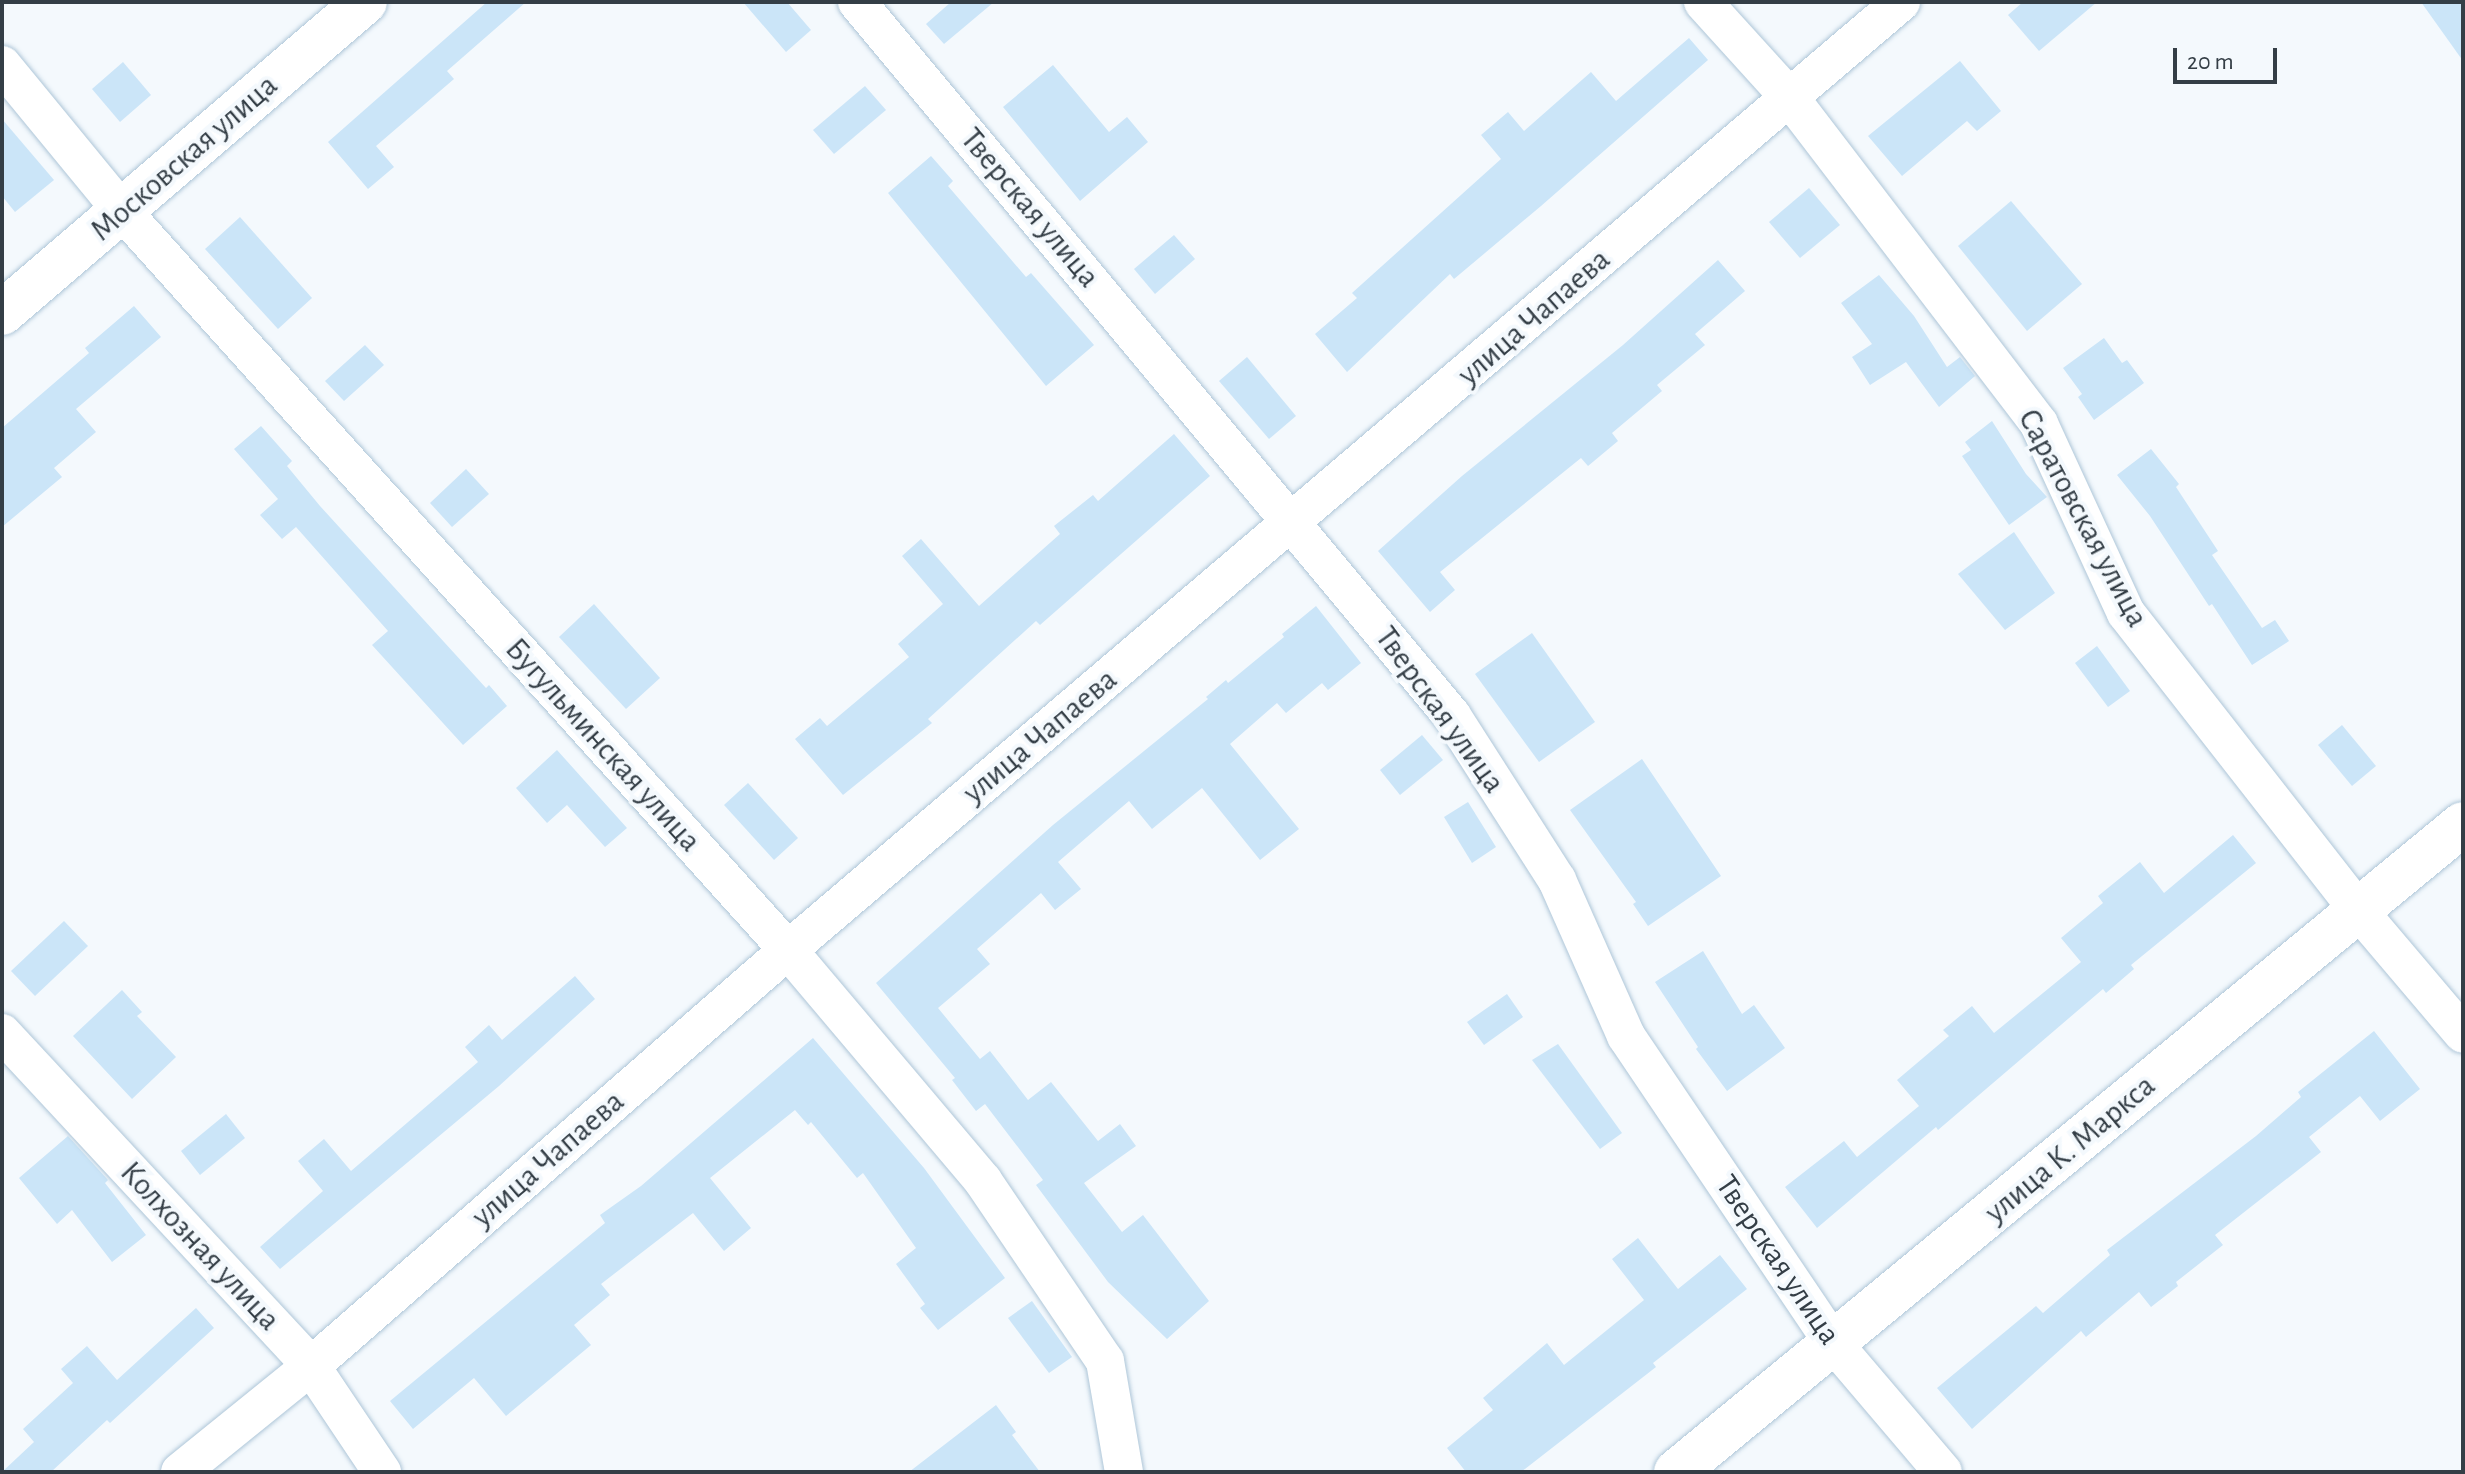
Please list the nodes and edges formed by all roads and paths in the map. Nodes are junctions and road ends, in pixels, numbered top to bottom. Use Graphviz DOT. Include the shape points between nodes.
graph roads {
  1 [pos="365,2"];
  2 [pos="857,2"];
  3 [pos="1703,2"];
  4 [pos="1901,2"];
  5 [pos="2,65"];
  6 [pos="1790,98"];
  7 [pos="122,211"];
  8 [pos="2,313"];
  9 [pos="1294,522"];
  10 [pos="2463,824"];
  11 [pos="2358,910"];
  12 [pos="788,950"];
  13 [pos="2,1033"];
  14 [pos="2463,1034"];
  15 [pos="1834,1344"];
  16 [pos="311,1366"];
  17 [pos="180,1472"];
  18 [pos="382,1472"];
  19 [pos="1124,1472"];
  20 [pos="1676,1472"];
  21 [pos="1943,1472"];
  1 -- 7 [label="main road, Московская улица"];
  2 -- 9 [label="street, Тверская улица"];
  3 -- 6 [label="street, Саратовская улица"];
  4 -- 6 [label="street, улица Чапаева"];
  5 -- 7 [label="street, Бугульминская улица"];
  6 -- 9 [label="street, улица Чапаева"];
  6 -- 11 [label="street, Саратовская улица" via="2039,424 2126,613"];
  7 -- 8 [label="main road, Московская улица"];
  7 -- 12 [label="street, Бугульминская улица"];
  9 -- 12 [label="street, улица Чапаева"];
  9 -- 15 [label="street, Тверская улица" via="1452,716 1557,880 1626,1036"];
  10 -- 11 [label="main road, улица К. Маркса"];
  11 -- 14 [label="street, Саратовская улица"];
  11 -- 15 [label="main road, улица К. Маркса"];
  12 -- 16 [label="street, улица Чапаева"];
  12 -- 19 [label="street, Бугульминская улица" via="983,1181 1105,1361"];
  13 -- 16 [label="street, Колхозная улица"];
  15 -- 20 [label="main road, улица К. Маркса"];
  15 -- 21 [label="street, Тверская улица"];
  16 -- 17 [label="street, улица Чапаева"];
  16 -- 18 [label="street, Колхозная улица"];
}
